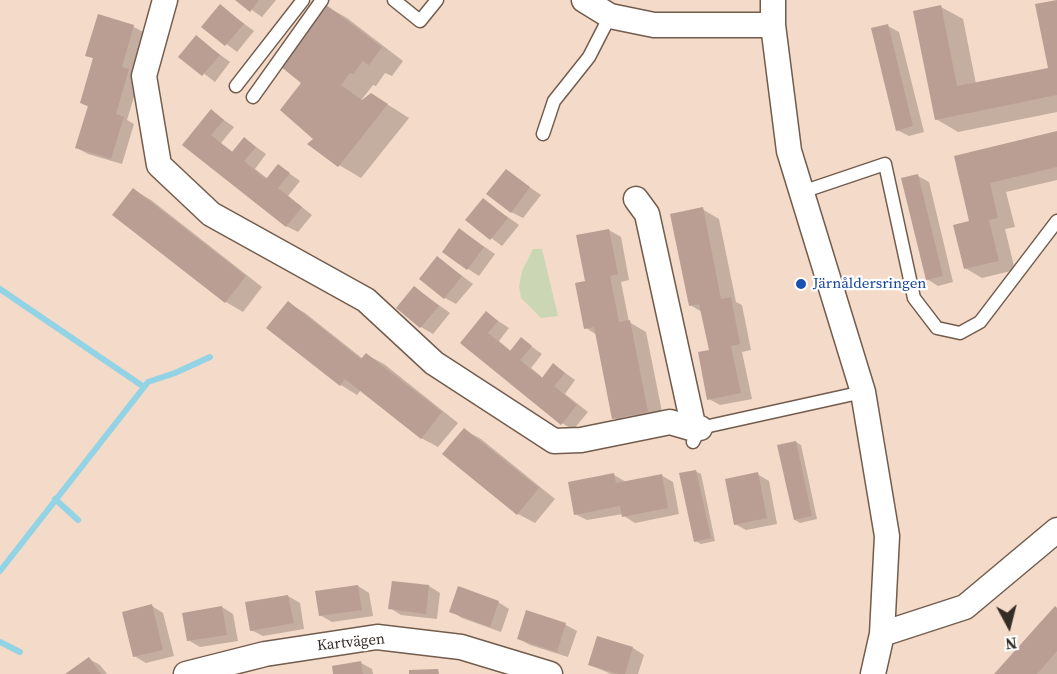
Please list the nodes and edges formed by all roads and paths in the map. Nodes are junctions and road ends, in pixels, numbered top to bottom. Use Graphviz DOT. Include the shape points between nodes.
graph roads {
  1 [pos="165,0"];
  2 [pos="303,0"];
  3 [pos="322,0"];
  4 [pos="394,0"];
  5 [pos="437,0"];
  6 [pos="584,0"];
  7 [pos="773,0"];
  8 [pos="610,16"];
  9 [pos="773,25"];
  10 [pos="236,86"];
  11 [pos="253,97"];
  12 [pos="543,134"];
  13 [pos="802,192"];
  14 [pos="636,199"];
  15 [pos="1057,221"];
  16 [pos="863,392"];
  17 [pos="696,433"];
  18 [pos="1057,530"];
  19 [pos="882,634"];
  20 [pos="186,674"];
  21 [pos="550,674"];
  22 [pos="873,674"];
  1 -- 17 [label="street" via="144,76 159,165 211,214 366,300 434,363 554,441 581,440 670,422"];
  2 -- 10 [label="lane"];
  3 -- 11 [label="lane"];
  4 -- 5 [label="lane" via="420,21"];
  6 -- 8 [label="street"];
  7 -- 9 [label="street"];
  8 -- 9 [label="street" via="654,25"];
  8 -- 12 [label="lane" via="589,57 554,101"];
  9 -- 13 [label="street" via="789,151"];
  13 -- 15 [label="lane" via="885,164 914,298 937,328 960,333 980,322"];
  13 -- 16 [label="street"];
  14 -- 17 [label="street" via="647,214"];
  16 -- 17 [label="lane"];
  16 -- 19 [label="street" via="887,536"];
  18 -- 19 [label="street" via="965,608"];
  19 -- 22 [label="street"];
  20 -- 21 [label="street, Kartvägen" via="265,654 377,637 461,647"];
}
